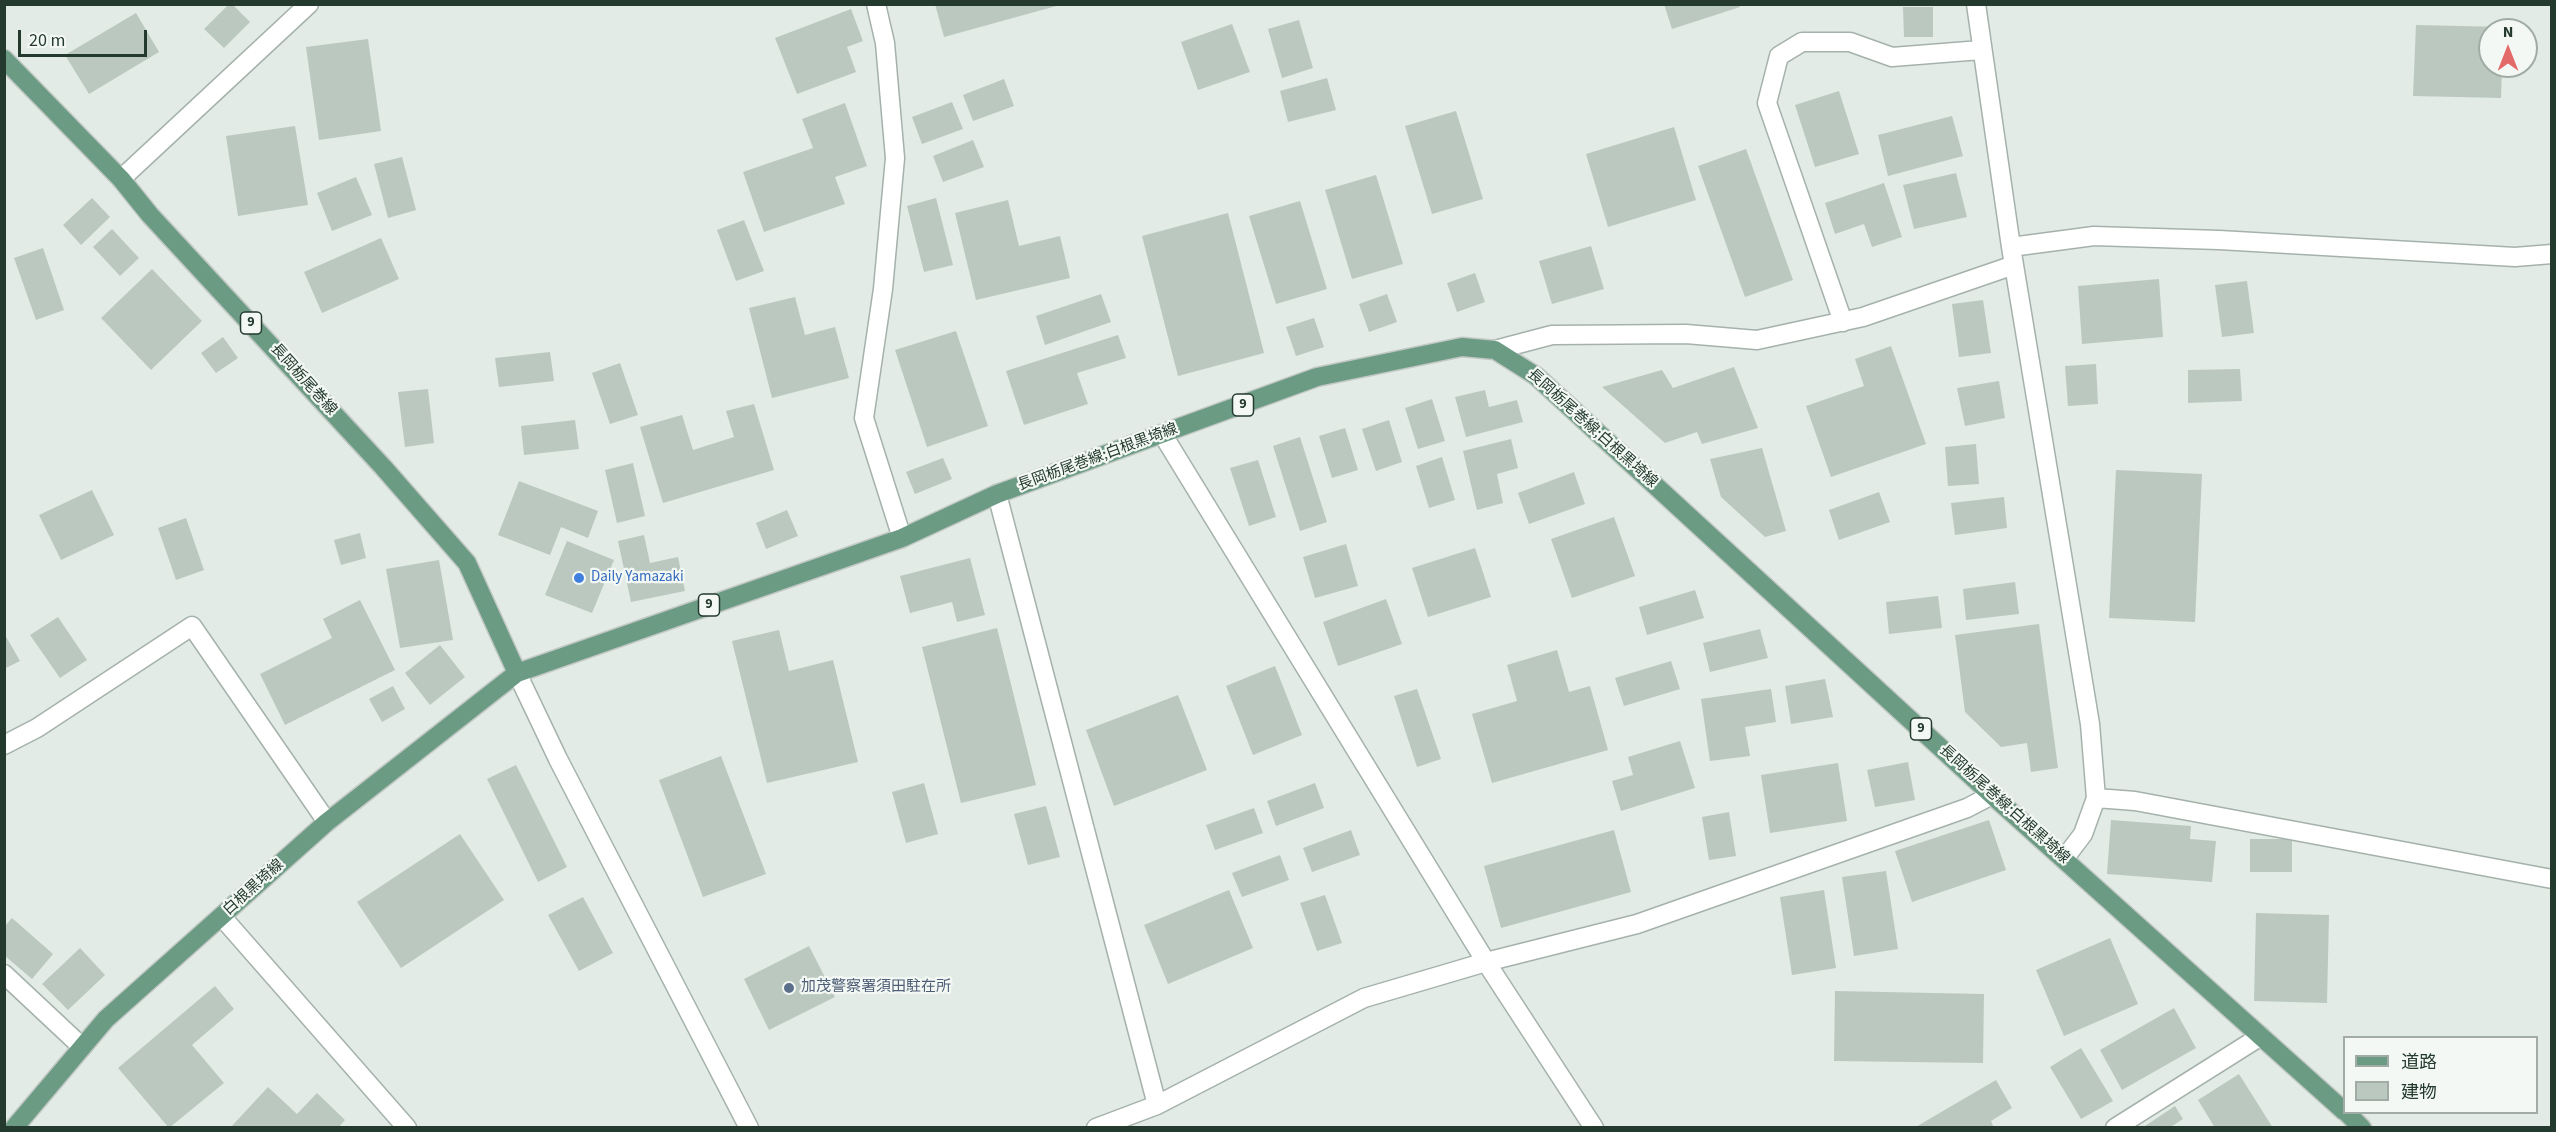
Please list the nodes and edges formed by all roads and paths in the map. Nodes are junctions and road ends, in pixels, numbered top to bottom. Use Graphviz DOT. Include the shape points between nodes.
graph roads {
  1 [pos="309,4"];
  2 [pos="876,4"];
  3 [pos="1976,4"];
  4 [pos="1981,50"];
  5 [pos="4,59"];
  6 [pos="121,179"];
  7 [pos="2552,254"];
  8 [pos="2012,256"];
  9 [pos="1843,322"];
  10 [pos="1495,350"];
  11 [pos="1163,435"];
  12 [pos="997,494"];
  13 [pos="902,538"];
  14 [pos="516,674"];
  15 [pos="4,745"];
  16 [pos="1992,795"];
  17 [pos="2096,798"];
  18 [pos="327,822"];
  19 [pos="2064,859"];
  20 [pos="2552,879"];
  21 [pos="222,917"];
  22 [pos="1486,962"];
  23 [pos="4,974"];
  24 [pos="2261,1036"];
  25 [pos="82,1047"];
  26 [pos="1157,1105"];
  27 [pos="2343,1110"];
  28 [pos="2347,1114"];
  29 [pos="14,1128"];
  30 [pos="407,1128"];
  31 [pos="749,1128"];
  32 [pos="1096,1128"];
  33 [pos="1594,1128"];
  34 [pos="2115,1128"];
  35 [pos="2362,1128"];
  1 -- 6 [label="street"];
  2 -- 13 [label="street" via="885,43 895,158 883,289 864,418"];
  3 -- 4 [label="street"];
  4 -- 8 [label="street"];
  4 -- 9 [label="street" via="1892,57 1850,42 1802,42 1779,56 1767,104"];
  5 -- 6 [label="main road, 長岡栃尾巻線 / 9"];
  6 -- 14 [label="main road, 長岡栃尾巻線 / 9" via="467,563"];
  7 -- 8 [label="street" via="2515,257 2094,236"];
  8 -- 9 [label="street"];
  8 -- 17 [label="street" via="2090,724"];
  9 -- 10 [label="street" via="1757,340 1686,334 1552,335"];
  10 -- 11 [label="main road, 長岡栃尾巻線;白根黒埼線 / 9" via="1462,347 1317,377"];
  10 -- 16 [label="main road, 長岡栃尾巻線;白根黒埼線 / 9" via="1536,375"];
  11 -- 12 [label="main road, 長岡栃尾巻線;白根黒埼線 / 9"];
  11 -- 22 [label="street"];
  12 -- 13 [label="main road, 長岡栃尾巻線;白根黒埼線 / 9"];
  12 -- 26 [label="street"];
  13 -- 14 [label="main road, 長岡栃尾巻線;白根黒埼線 / 9"];
  14 -- 18 [label="main road, 白根黒埼線"];
  14 -- 31 [label="street"];
  15 -- 18 [label="street" via="37,728 192,626"];
  16 -- 19 [label="main road, 長岡栃尾巻線;白根黒埼線 / 9"];
  16 -- 22 [label="street" via="1967,808 1637,924"];
  17 -- 19 [label="street" via="2083,834"];
  17 -- 20 [label="street" via="2135,801"];
  18 -- 21 [label="main road, 白根黒埼線"];
  19 -- 24 [label="main road, 長岡栃尾巻線;白根黒埼線 / 9"];
  21 -- 25 [label="main road, 白根黒埼線" via="106,1019"];
  21 -- 30 [label="street"];
  22 -- 26 [label="street" via="1364,998"];
  22 -- 33 [label="street"];
  23 -- 25 [label="street"];
  24 -- 27 [label="main road, 長岡栃尾巻線;白根黒埼線 / 9"];
  24 -- 34 [label="street"];
  25 -- 29 [label="main road, 白根黒埼線"];
  26 -- 32 [label="street"];
  28 -- 35 [label="main road, 長岡栃尾巻線;白根黒埼線 / 9"];
}
